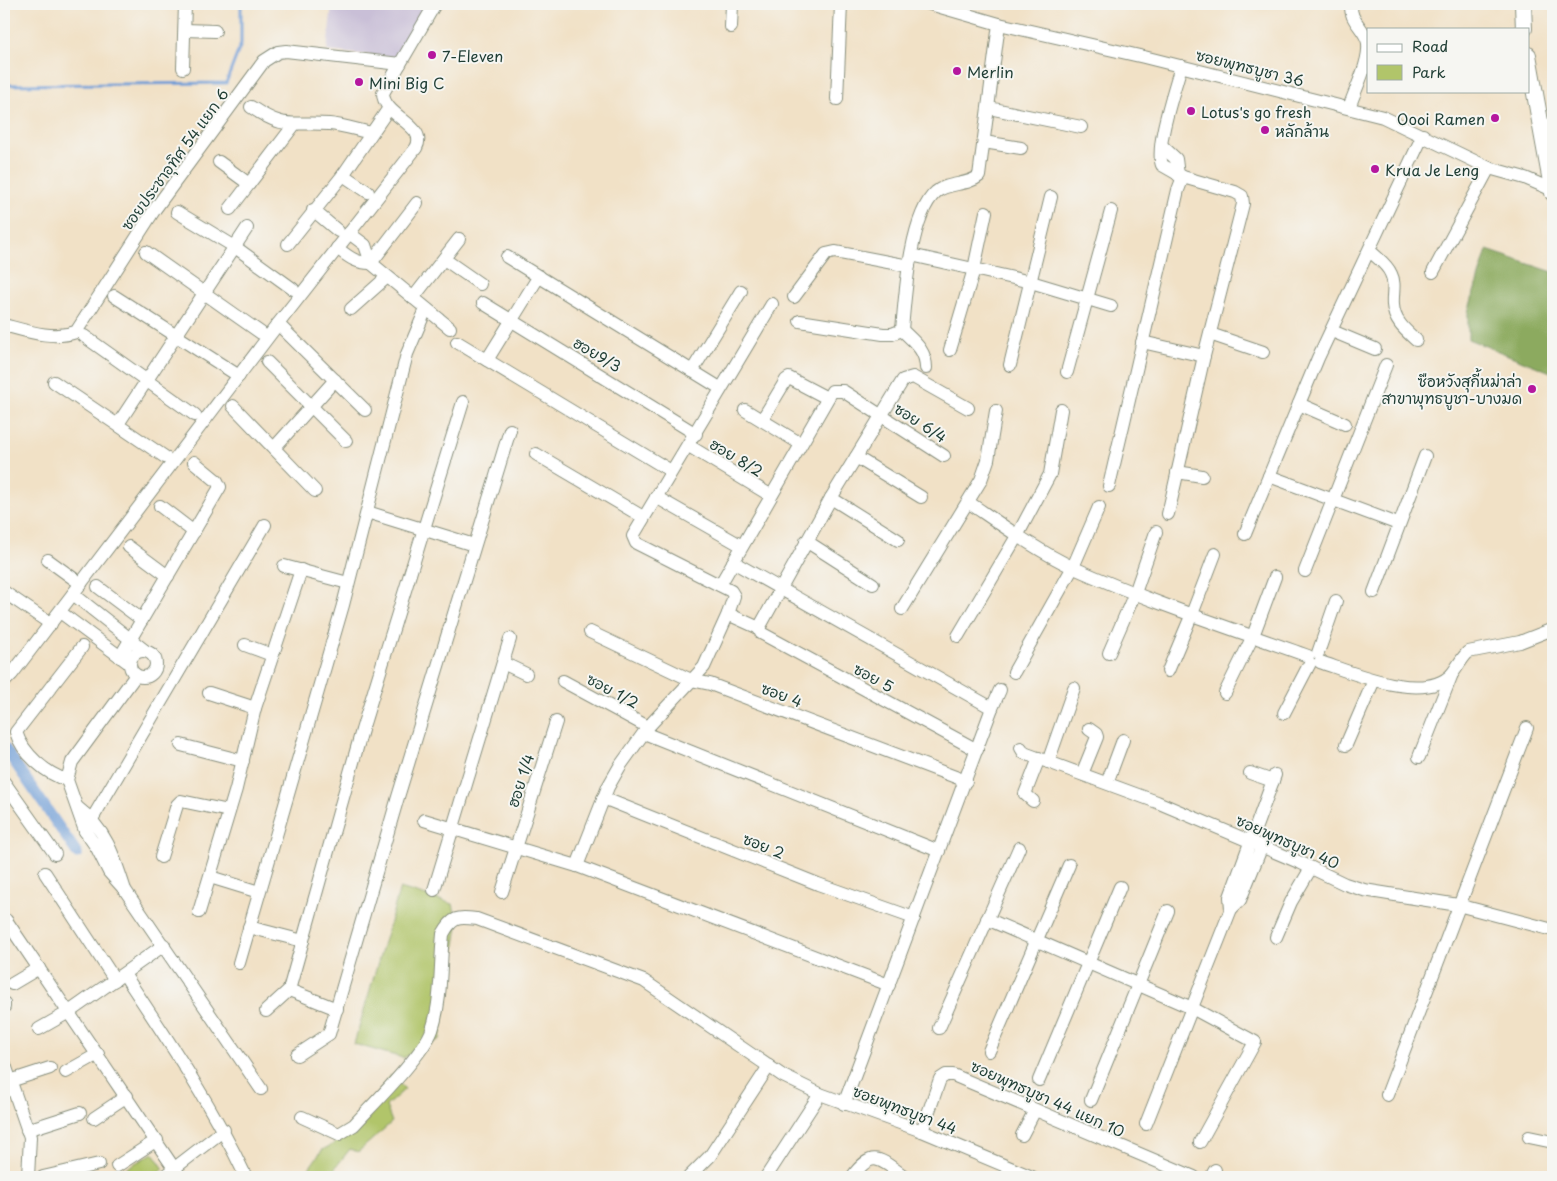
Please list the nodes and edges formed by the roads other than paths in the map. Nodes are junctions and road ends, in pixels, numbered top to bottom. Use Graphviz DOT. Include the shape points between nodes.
graph roads {
  1 [pos="185,4"];
  2 [pos="435,4"];
  3 [pos="732,4"];
  4 [pos="841,4"];
  5 [pos="930,4"];
  6 [pos="1352,4"];
  7 [pos="1523,4"];
  8 [pos="999,24"];
  9 [pos="731,27"];
  10 [pos="1524,28"];
  11 [pos="185,30"];
  12 [pos="215,31"];
  13 [pos="1367,39"];
  14 [pos="1367,57"];
  15 [pos="400,64"];
  16 [pos="1181,66"];
  17 [pos="1530,66"];
  18 [pos="183,68"];
  19 [pos="837,99"];
  20 [pos="251,107"];
  21 [pos="389,108"];
  22 [pos="989,108"];
  23 [pos="1349,108"];
  24 [pos="294,125"];
  25 [pos="1081,127"];
  26 [pos="371,133"];
  27 [pos="1423,136"];
  28 [pos="984,142"];
  29 [pos="1020,148"];
  30 [pos="219,162"];
  31 [pos="1489,168"];
  32 [pos="343,175"];
  33 [pos="1180,176"];
  34 [pos="249,184"];
  35 [pos="1553,191"];
  36 [pos="368,192"];
  37 [pos="1051,197"];
  38 [pos="417,203"];
  39 [pos="230,209"];
  40 [pos="313,210"];
  41 [pos="1111,211"];
  42 [pos="177,212"];
  43 [pos="986,212"];
  44 [pos="248,228"];
  45 [pos="343,232"];
  46 [pos="459,239"];
  47 [pos="288,244"];
  48 [pos="235,247"];
  49 [pos="337,248"];
  50 [pos="1370,251"];
  51 [pos="146,252"];
  52 [pos="507,257"];
  53 [pos="444,259"];
  54 [pos="910,260"];
  55 [pos="371,263"];
  56 [pos="974,269"];
  57 [pos="1433,272"];
  58 [pos="539,276"];
  59 [pos="387,277"];
  60 [pos="1031,282"];
  61 [pos="480,284"];
  62 [pos="293,289"];
  63 [pos="742,291"];
  64 [pos="205,292"];
  65 [pos="114,296"];
  66 [pos="413,298"];
  67 [pos="794,298"];
  68 [pos="1087,298"];
  69 [pos="482,303"];
  70 [pos="772,304"];
  71 [pos="1111,306"];
  72 [pos="352,309"];
  73 [pos="426,310"];
  74 [pos="511,320"];
  75 [pos="800,321"];
  76 [pos="278,324"];
  77 [pos="4,325"];
  78 [pos="450,328"];
  79 [pos="902,330"];
  80 [pos="1332,331"];
  81 [pos="261,333"];
  82 [pos="1210,334"];
  83 [pos="84,336"];
  84 [pos="176,336"];
  85 [pos="1416,340"];
  86 [pos="457,342"];
  87 [pos="1142,342"];
  88 [pos="1375,349"];
  89 [pos="950,350"];
  90 [pos="1263,352"];
  91 [pos="1204,356"];
  92 [pos="486,360"];
  93 [pos="266,362"];
  94 [pos="1010,365"];
  95 [pos="1386,365"];
  96 [pos="926,368"];
  97 [pos="692,371"];
  98 [pos="1067,372"];
  99 [pos="239,376"];
  100 [pos="147,380"];
  101 [pos="335,380"];
  102 [pos="54,382"];
  103 [pos="720,388"];
  104 [pos="827,398"];
  105 [pos="463,402"];
  106 [pos="1299,404"];
  107 [pos="233,406"];
  108 [pos="313,407"];
  109 [pos="968,408"];
  110 [pos="365,410"];
  111 [pos="745,410"];
  112 [pos="1061,410"];
  113 [pos="996,411"];
  114 [pos="881,414"];
  115 [pos="195,415"];
  116 [pos="762,420"];
  117 [pos="118,424"];
  118 [pos="1346,424"];
  119 [pos="510,430"];
  120 [pos="696,434"];
  121 [pos="346,441"];
  122 [pos="801,444"];
  123 [pos="689,446"];
  124 [pos="274,448"];
  125 [pos="536,454"];
  126 [pos="944,456"];
  127 [pos="1425,456"];
  128 [pos="165,457"];
  129 [pos="856,457"];
  130 [pos="194,462"];
  131 [pos="671,472"];
  132 [pos="1177,472"];
  133 [pos="1202,476"];
  134 [pos="1269,476"];
  135 [pos="1109,486"];
  136 [pos="314,491"];
  137 [pos="770,495"];
  138 [pos="656,497"];
  139 [pos="921,497"];
  140 [pos="831,498"];
  141 [pos="1334,501"];
  142 [pos="968,502"];
  143 [pos="160,506"];
  144 [pos="1099,507"];
  145 [pos="367,512"];
  146 [pos="1168,514"];
  147 [pos="643,517"];
  148 [pos="1398,524"];
  149 [pos="264,525"];
  150 [pos="424,529"];
  151 [pos="194,532"];
  152 [pos="1156,532"];
  153 [pos="1245,534"];
  154 [pos="1018,536"];
  155 [pos="898,540"];
  156 [pos="806,541"];
  157 [pos="474,545"];
  158 [pos="742,546"];
  159 [pos="129,547"];
  160 [pos="1215,554"];
  161 [pos="48,560"];
  162 [pos="733,562"];
  163 [pos="284,566"];
  164 [pos="1073,567"];
  165 [pos="301,570"];
  166 [pos="1305,571"];
  167 [pos="168,576"];
  168 [pos="1275,576"];
  169 [pos="348,583"];
  170 [pos="81,584"];
  171 [pos="873,584"];
  172 [pos="720,585"];
  173 [pos="98,587"];
  174 [pos="780,588"];
  175 [pos="4,592"];
  176 [pos="1374,592"];
  177 [pos="1136,593"];
  178 [pos="73,594"];
  179 [pos="1336,601"];
  180 [pos="902,609"];
  181 [pos="60,612"];
  182 [pos="728,614"];
  183 [pos="1192,614"];
  184 [pos="142,620"];
  185 [pos="51,624"];
  186 [pos="759,628"];
  187 [pos="1553,628"];
  188 [pos="590,632"];
  189 [pos="958,636"];
  190 [pos="1253,636"];
  191 [pos="510,639"];
  192 [pos="130,640"];
  193 [pos="245,645"];
  194 [pos="82,647"];
  195 [pos="144,650"];
  196 [pos="1108,652"];
  197 [pos="272,655"];
  198 [pos="1314,658"];
  199 [pos="503,663"];
  200 [pos="129,666"];
  201 [pos="156,666"];
  202 [pos="1168,671"];
  203 [pos="1014,672"];
  204 [pos="526,674"];
  205 [pos="1452,674"];
  206 [pos="175,679"];
  207 [pos="691,680"];
  208 [pos="1374,680"];
  209 [pos="563,681"];
  210 [pos="4,682"];
  211 [pos="1074,688"];
  212 [pos="1000,690"];
  213 [pos="209,693"];
  214 [pos="1226,693"];
  215 [pos="255,708"];
  216 [pos="992,708"];
  217 [pos="1284,713"];
  218 [pos="556,722"];
  219 [pos="1527,728"];
  220 [pos="1089,729"];
  221 [pos="646,730"];
  222 [pos="1122,740"];
  223 [pos="181,745"];
  224 [pos="1346,745"];
  225 [pos="1021,748"];
  226 [pos="977,750"];
  227 [pos="1419,757"];
  228 [pos="1043,760"];
  229 [pos="243,761"];
  230 [pos="1250,773"];
  231 [pos="1082,774"];
  232 [pos="67,780"];
  233 [pos="966,781"];
  234 [pos="4,782"];
  235 [pos="1107,783"];
  236 [pos="604,798"];
  237 [pos="1033,801"];
  238 [pos="77,808"];
  239 [pos="229,812"];
  240 [pos="92,819"];
  241 [pos="424,820"];
  242 [pos="453,828"];
  243 [pos="85,831"];
  244 [pos="1257,844"];
  245 [pos="516,847"];
  246 [pos="1019,848"];
  247 [pos="939,851"];
  248 [pos="55,854"];
  249 [pos="162,857"];
  250 [pos="1069,865"];
  251 [pos="577,866"];
  252 [pos="1311,868"];
  253 [pos="45,873"];
  254 [pos="210,877"];
  255 [pos="1120,886"];
  256 [pos="125,890"];
  257 [pos="434,890"];
  258 [pos="259,892"];
  259 [pos="502,892"];
  260 [pos="1458,905"];
  261 [pos="1168,911"];
  262 [pos="199,912"];
  263 [pos="914,918"];
  264 [pos="987,919"];
  265 [pos="6,920"];
  266 [pos="249,927"];
  267 [pos="1553,930"];
  268 [pos="1276,937"];
  269 [pos="303,941"];
  270 [pos="1036,941"];
  271 [pos="164,945"];
  272 [pos="239,963"];
  273 [pos="1088,963"];
  274 [pos="39,968"];
  275 [pos="119,977"];
  276 [pos="12,984"];
  277 [pos="889,985"];
  278 [pos="1139,985"];
  279 [pos="289,990"];
  280 [pos="1192,1008"];
  281 [pos="337,1009"];
  282 [pos="69,1012"];
  283 [pos="266,1012"];
  284 [pos="939,1028"];
  285 [pos="39,1029"];
  286 [pos="989,1050"];
  287 [pos="98,1054"];
  288 [pos="297,1055"];
  289 [pos="4,1062"];
  290 [pos="769,1066"];
  291 [pos="50,1068"];
  292 [pos="66,1072"];
  293 [pos="1039,1080"];
  294 [pos="10,1081"];
  295 [pos="261,1089"];
  296 [pos="820,1094"];
  297 [pos="1386,1095"];
  298 [pos="127,1096"];
  299 [pos="1091,1100"];
  300 [pos="844,1104"];
  301 [pos="1035,1110"];
  302 [pos="80,1113"];
  303 [pos="302,1117"];
  304 [pos="94,1118"];
  305 [pos="1146,1124"];
  306 [pos="27,1130"];
  307 [pos="224,1130"];
  308 [pos="922,1131"];
  309 [pos="1022,1135"];
  310 [pos="1529,1137"];
  311 [pos="157,1140"];
  312 [pos="1200,1142"];
  313 [pos="1553,1142"];
  314 [pos="99,1164"];
  315 [pos="117,1166"];
  316 [pos="178,1173"];
  317 [pos="74,1174"];
  318 [pos="28,1177"];
  319 [pos="43,1177"];
  320 [pos="162,1177"];
  321 [pos="246,1177"];
  322 [pos="689,1177"];
  323 [pos="766,1177"];
  324 [pos="852,1177"];
  325 [pos="905,1177"];
  326 [pos="1029,1177"];
  327 [pos="1194,1177"];
  1 -- 11 [label="street"];
  2 -- 15 [label="street"];
  3 -- 9 [label="street"];
  4 -- 19 [label="street"];
  5 -- 8 [label="street, ซอยพุทธบูชา 36"];
  6 -- 13 [label="street" via="1353,17"];
  7 -- 10 [label="main road"];
  8 -- 16 [label="street, ซอยพุทธบูชา 36"];
  8 -- 22 [label="street"];
  11 -- 12 [label="street"];
  11 -- 18 [label="street"];
  14 -- 23 [label="street"];
  15 -- 21 [label="street" via="383,92 383,100"];
  15 -- 77 [label="street, ซอยประชาอุทิศ 54 แยก 6" via="286,51 271,55 155,208 76,332 45,335"];
  16 -- 23 [label="street, ซอยพุทธบูชา 36"];
  16 -- 33 [label="street" via="1162,146 1162,165"];
  17 -- 35 [label="main road"];
  20 -- 24 [label="street" via="273,121"];
  21 -- 26 [label="street"];
  21 -- 45 [label="street" via="415,130 420,142"];
  22 -- 25 [label="street"];
  22 -- 28 [label="street"];
  23 -- 27 [label="street, ซอยพุทธบูชา 36" via="1383,116"];
  24 -- 26 [label="street" via="331,124"];
  24 -- 34 [label="street"];
  26 -- 32 [label="street"];
  27 -- 31 [label="street, ซอยพุทธบูชา 36"];
  27 -- 50 [label="street"];
  28 -- 29 [label="street"];
  28 -- 54 [label="street" via="979,176 974,181 938,190 932,196 925,208"];
  30 -- 34 [label="street"];
  31 -- 35 [label="street, ซอยพุทธบูชา 36" via="1525,178"];
  31 -- 57 [label="street"];
  32 -- 36 [label="street"];
  32 -- 40 [label="street"];
  33 -- 82 [label="street" via="1242,196 1243,204"];
  33 -- 87 [label="street"];
  34 -- 39 [label="street"];
  37 -- 60 [label="street"];
  38 -- 55 [label="street"];
  40 -- 45 [label="street"];
  40 -- 47 [label="street"];
  41 -- 68 [label="street"];
  42 -- 48 [label="street"];
  43 -- 56 [label="street"];
  44 -- 48 [label="street"];
  45 -- 49 [label="street"];
  45 -- 55 [label="street" via="365,245"];
  46 -- 53 [label="street"];
  48 -- 62 [label="street"];
  48 -- 64 [label="street"];
  49 -- 55 [label="street" via="352,261"];
  49 -- 76 [label="street"];
  50 -- 80 [label="street"];
  50 -- 85 [label="street" via="1388,268 1394,287 1396,317"];
  51 -- 64 [label="street"];
  52 -- 58 [label="street"];
  53 -- 61 [label="street"];
  53 -- 66 [label="street"];
  54 -- 56 [label="street"];
  54 -- 67 [label="street" via="835,252 826,254"];
  54 -- 79 [label="street"];
  55 -- 59 [label="street"];
  56 -- 60 [label="street"];
  56 -- 89 [label="street"];
  58 -- 74 [label="street"];
  58 -- 97 [label="street"];
  59 -- 66 [label="street"];
  59 -- 72 [label="street"];
  60 -- 68 [label="street"];
  60 -- 94 [label="street"];
  63 -- 97 [label="street"];
  64 -- 81 [label="street"];
  64 -- 84 [label="street"];
  65 -- 84 [label="street"];
  66 -- 73 [label="street"];
  68 -- 71 [label="street"];
  68 -- 98 [label="street"];
  69 -- 74 [label="street, ฮอย9/3"];
  70 -- 103 [label="street"];
  73 -- 78 [label="street"];
  73 -- 145 [label="street" via="407,354"];
  74 -- 92 [label="street"];
  74 -- 120 [label="street, ฮอย9/3"];
  75 -- 79 [label="street" via="883,334"];
  76 -- 99 [label="street"];
  76 -- 101 [label="street"];
  79 -- 96 [label="street" via="919,345"];
  80 -- 88 [label="street"];
  80 -- 106 [label="street"];
  82 -- 90 [label="street"];
  82 -- 91 [label="street"];
  83 -- 100 [label="street"];
  84 -- 99 [label="street"];
  84 -- 100 [label="street"];
  86 -- 92 [label="street"];
  87 -- 91 [label="street"];
  87 -- 135 [label="street"];
  91 -- 132 [label="street"];
  92 -- 131 [label="street"];
  93 -- 108 [label="street"];
  95 -- 141 [label="street"];
  97 -- 103 [label="street"];
  99 -- 170 [label="street"];
  100 -- 115 [label="street"];
  100 -- 117 [label="street"];
  101 -- 108 [label="street"];
  101 -- 110 [label="street"];
  102 -- 117 [label="street"];
  103 -- 120 [label="street"];
  104 -- 114 [label="street, ซอย 6/4" via="832,391 843,391"];
  104 -- 116 [label="street" via="789,378"];
  104 -- 122 [label="street"];
  105 -- 150 [label="street"];
  106 -- 118 [label="street"];
  106 -- 134 [label="street"];
  107 -- 124 [label="street"];
  108 -- 121 [label="street"];
  108 -- 124 [label="street"];
  109 -- 114 [label="street" via="908,376"];
  111 -- 116 [label="street"];
  112 -- 154 [label="street" via="1050,474"];
  113 -- 142 [label="street" via="988,460"];
  114 -- 126 [label="street, ซอย 6/4"];
  114 -- 129 [label="street"];
  116 -- 122 [label="street"];
  117 -- 128 [label="street"];
  119 -- 157 [label="street"];
  120 -- 123 [label="street"];
  122 -- 137 [label="street"];
  123 -- 131 [label="street"];
  123 -- 137 [label="street, ฮอย 8/2"];
  124 -- 136 [label="street"];
  125 -- 147 [label="street"];
  127 -- 148 [label="street"];
  129 -- 139 [label="street"];
  129 -- 140 [label="street"];
  130 -- 151 [label="street" via="220,487"];
  131 -- 138 [label="street"];
  132 -- 133 [label="street"];
  132 -- 146 [label="street"];
  134 -- 141 [label="street"];
  134 -- 153 [label="street"];
  137 -- 158 [label="street"];
  138 -- 147 [label="street"];
  138 -- 158 [label="street"];
  140 -- 155 [label="street"];
  140 -- 156 [label="street"];
  141 -- 148 [label="street"];
  141 -- 166 [label="street"];
  142 -- 154 [label="street"];
  142 -- 180 [label="street"];
  143 -- 151 [label="street"];
  144 -- 164 [label="street"];
  145 -- 150 [label="street"];
  145 -- 169 [label="street"];
  147 -- 172 [label="street" via="633,536 636,543"];
  148 -- 176 [label="street"];
  149 -- 206 [label="street"];
  150 -- 157 [label="street"];
  150 -- 269 [label="street" via="365,721"];
  151 -- 167 [label="street"];
  152 -- 177 [label="street"];
  154 -- 164 [label="street"];
  154 -- 189 [label="street"];
  156 -- 171 [label="street"];
  156 -- 174 [label="street"];
  157 -- 281 [label="street"];
  158 -- 162 [label="street"];
  159 -- 167 [label="street"];
  160 -- 183 [label="street"];
  161 -- 170 [label="street"];
  162 -- 172 [label="street"];
  162 -- 174 [label="street"];
  163 -- 165 [label="street"];
  164 -- 177 [label="street"];
  164 -- 203 [label="street"];
  165 -- 169 [label="street"];
  165 -- 197 [label="street"];
  167 -- 184 [label="street"];
  168 -- 190 [label="street"];
  169 -- 258 [label="street"];
  170 -- 178 [label="street"];
  172 -- 182 [label="street" via="734,596"];
  173 -- 184 [label="street"];
  174 -- 186 [label="street"];
  174 -- 216 [label="street"];
  175 -- 185 [label="street"];
  177 -- 183 [label="street"];
  177 -- 196 [label="street"];
  178 -- 181 [label="street"];
  178 -- 192 [label="street"];
  179 -- 198 [label="street"];
  181 -- 185 [label="street"];
  181 -- 200 [label="street"];
  182 -- 186 [label="street, ซอย 5"];
  182 -- 207 [label="street" via="704,667"];
  183 -- 190 [label="street"];
  183 -- 202 [label="street"];
  184 -- 192 [label="street"];
  185 -- 210 [label="street"];
  186 -- 226 [label="street, ซอย 5" via="769,638"];
  187 -- 205 [label="street" via="1520,642 1468,652"];
  188 -- 207 [label="street, ซอย 4"];
  190 -- 198 [label="street"];
  190 -- 214 [label="street"];
  191 -- 199 [label="street"];
  192 -- 195 [label="street"];
  192 -- 200 [label="street"];
  193 -- 197 [label="street"];
  194 -- 232 [label="street" via="16,732 18,740 42,768"];
  195 -- 200 [label="street" via="135,653"];
  195 -- 201 [label="street" via="152,654"];
  197 -- 215 [label="street"];
  198 -- 208 [label="street"];
  198 -- 217 [label="street"];
  199 -- 204 [label="street"];
  199 -- 242 [label="street"];
  200 -- 201 [label="street" via="148,676"];
  200 -- 232 [label="street" via="72,762"];
  201 -- 206 [label="street"];
  205 -- 208 [label="street" via="1439,682 1413,687"];
  205 -- 227 [label="street"];
  206 -- 240 [label="street"];
  207 -- 221 [label="street"];
  207 -- 233 [label="street, ซอย 4" via="710,684"];
  208 -- 224 [label="street"];
  209 -- 221 [label="street, ซอย 1/2"];
  211 -- 228 [label="street"];
  212 -- 216 [label="street"];
  213 -- 215 [label="street"];
  215 -- 229 [label="street"];
  216 -- 226 [label="street"];
  218 -- 245 [label="street, ฮอย 1/4"];
  219 -- 260 [label="street"];
  220 -- 231 [label="street" via="1097,737"];
  221 -- 236 [label="street" via="620,766"];
  221 -- 247 [label="street, ซอย 1/2"];
  222 -- 235 [label="street"];
  223 -- 229 [label="street"];
  225 -- 228 [label="street, ซอยพุทธบูชา 40" via="1022,752"];
  226 -- 233 [label="street"];
  228 -- 231 [label="street, ซอยพุทธบูชา 40"];
  228 -- 237 [label="street" via="1025,794"];
  229 -- 239 [label="street"];
  230 -- 244 [label="street" via="1274,778"];
  231 -- 235 [label="street, ซอยพุทธบูชา 40"];
  232 -- 238 [label="street"];
  233 -- 247 [label="street"];
  234 -- 248 [label="street"];
  235 -- 244 [label="street, ซอยพุทธบูชา 40"];
  236 -- 251 [label="street"];
  236 -- 263 [label="street, ซอย 2" via="818,884"];
  238 -- 240 [label="street"];
  238 -- 243 [label="street"];
  239 -- 249 [label="street" via="181,801 177,805"];
  239 -- 254 [label="street"];
  240 -- 243 [label="street"];
  240 -- 256 [label="street" via="105,836"];
  241 -- 242 [label="street"];
  242 -- 245 [label="street"];
  242 -- 257 [label="street"];
  243 -- 256 [label="street" via="109,872"];
  244 -- 252 [label="street, ซอยพุทธบูชา 40"];
  244 -- 280 [label="street" via="1230,897 1231,909"];
  245 -- 251 [label="street"];
  245 -- 259 [label="street, ฮอย 1/4"];
  246 -- 264 [label="street"];
  247 -- 263 [label="street"];
  250 -- 270 [label="street"];
  251 -- 277 [label="street"];
  252 -- 260 [label="street, ซอยพุทธบูชา 40" via="1364,890"];
  252 -- 268 [label="street"];
  253 -- 275 [label="street"];
  254 -- 258 [label="street"];
  254 -- 262 [label="street"];
  255 -- 273 [label="street"];
  256 -- 271 [label="street"];
  258 -- 266 [label="street"];
  260 -- 267 [label="street, ซอยพุทธบูชา 40"];
  260 -- 297 [label="street"];
  261 -- 278 [label="street"];
  263 -- 277 [label="street"];
  264 -- 270 [label="street"];
  264 -- 284 [label="street"];
  265 -- 274 [label="street"];
  266 -- 269 [label="street"];
  266 -- 272 [label="street"];
  269 -- 279 [label="street"];
  270 -- 273 [label="street"];
  270 -- 286 [label="street"];
  271 -- 275 [label="street"];
  271 -- 295 [label="street"];
  273 -- 278 [label="street"];
  273 -- 293 [label="street"];
  274 -- 276 [label="street"];
  274 -- 282 [label="street"];
  275 -- 282 [label="street"];
  275 -- 307 [label="street" via="198,1086"];
  277 -- 300 [label="street"];
  278 -- 280 [label="street"];
  278 -- 299 [label="street"];
  279 -- 281 [label="street"];
  279 -- 283 [label="street"];
  280 -- 305 [label="street"];
  280 -- 312 [label="street" via="1255,1042"];
  281 -- 288 [label="street" via="326,1038"];
  282 -- 285 [label="street"];
  282 -- 287 [label="street"];
  287 -- 292 [label="street"];
  287 -- 298 [label="street"];
  289 -- 294 [label="street"];
  290 -- 296 [label="street, ซอยพุทธบูชา 44"];
  290 -- 303 [label="street, ซอยพุทธบูชา 44" via="644,981 477,919 457,918 449,923 443,934 436,1013 422,1048 354,1126 340,1134"];
  290 -- 322 [label="street" via="710,1156"];
  291 -- 294 [label="street"];
  294 -- 306 [label="street"];
  296 -- 300 [label="street, ซอยพุทธบูชา 44"];
  296 -- 323 [label="street"];
  298 -- 304 [label="street"];
  298 -- 311 [label="street"];
  300 -- 308 [label="street, ซอยพุทธบูชา 44"];
  301 -- 308 [label="street, ซอยพุทธบูชา 44 แยก 10" via="953,1075 946,1075 940,1079"];
  301 -- 309 [label="street"];
  301 -- 327 [label="street, ซอยพุทธบูชา 44 แยก 10"];
  302 -- 306 [label="street"];
  306 -- 318 [label="street" via="30,1153"];
  307 -- 316 [label="street"];
  307 -- 321 [label="street"];
  308 -- 326 [label="street, ซอยพุทธบูชา 44"];
  310 -- 313 [label="street"];
  311 -- 315 [label="street"];
  311 -- 316 [label="street"];
  314 -- 317 [label="street"];
  316 -- 320 [label="street"];
  317 -- 319 [label="street"];
  324 -- 325 [label="street" via="862,1162 870,1159 886,1164"];
}
